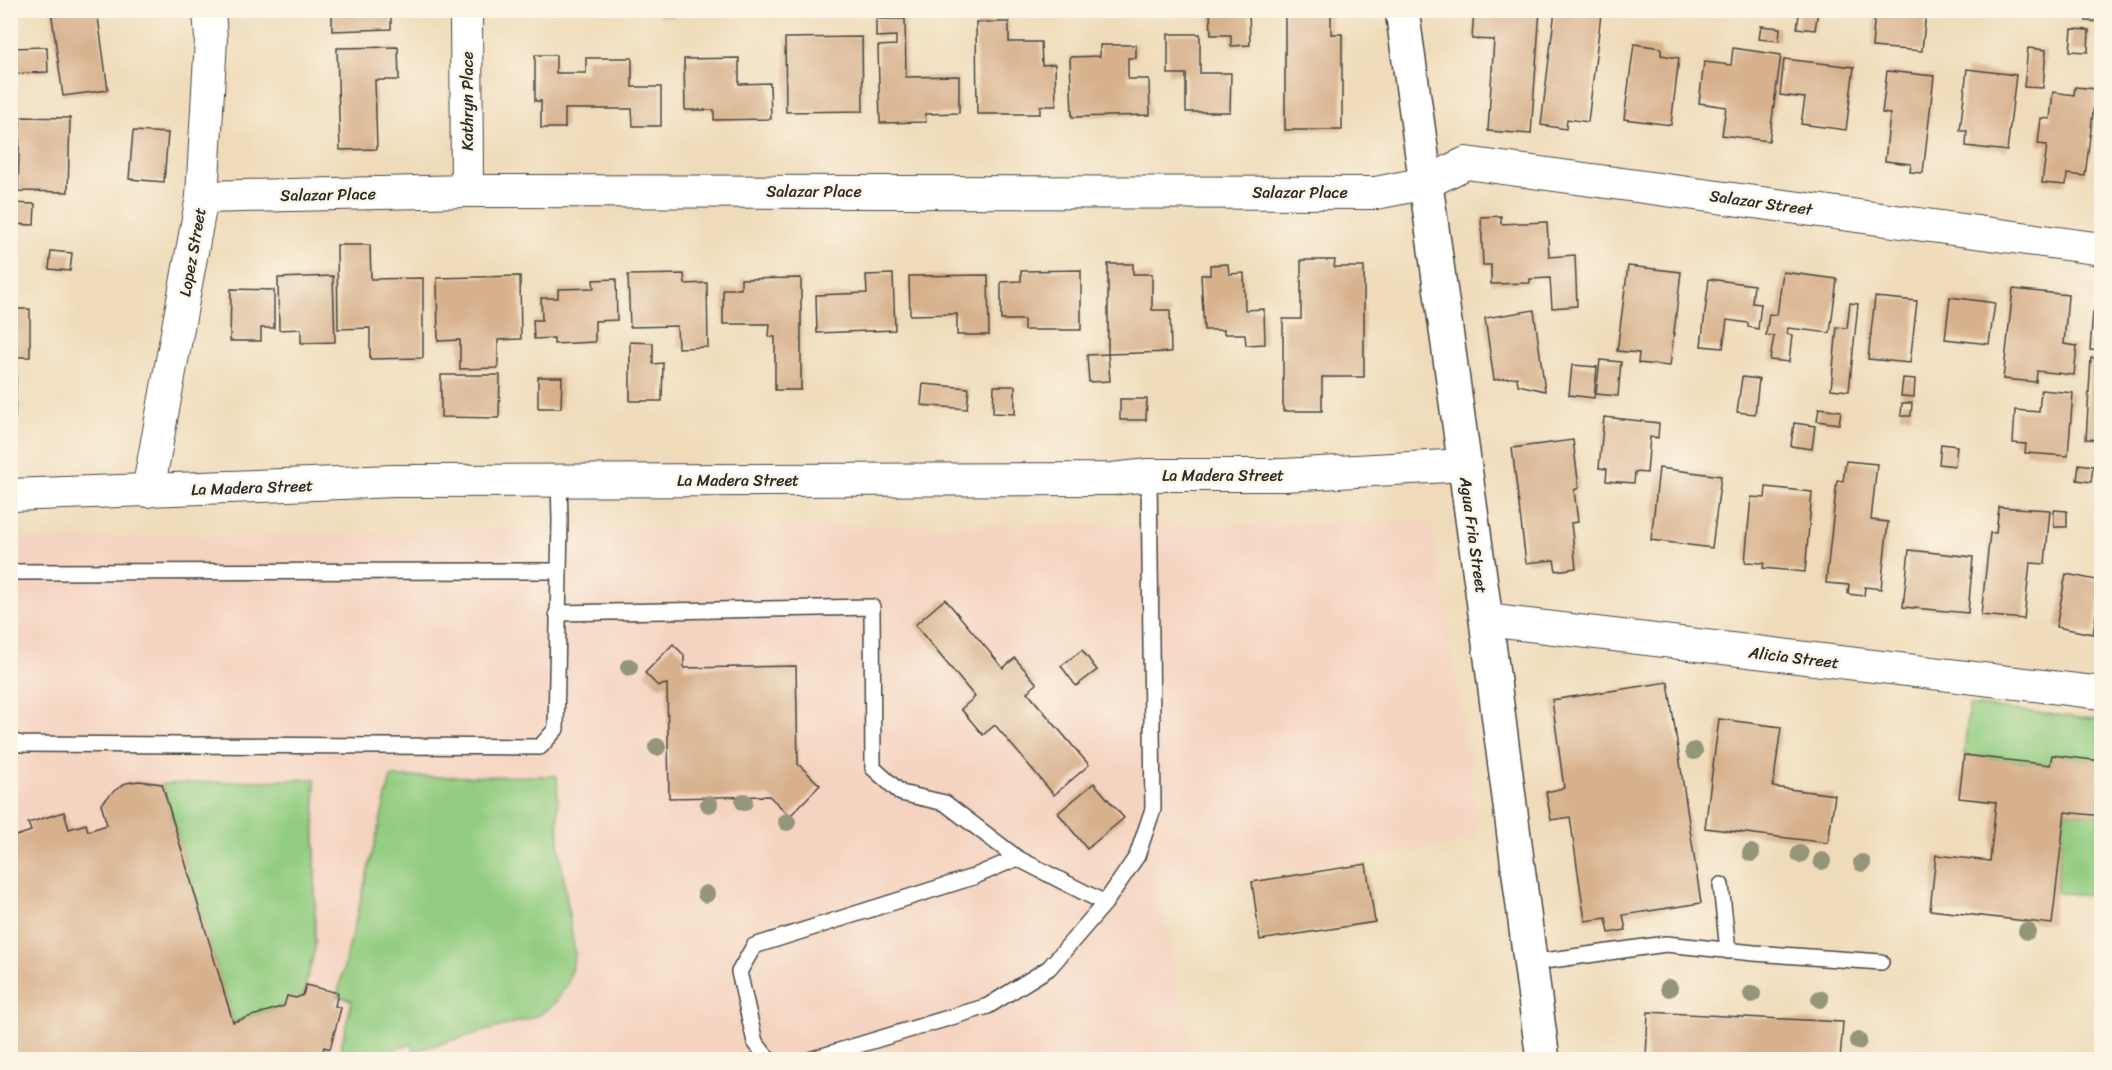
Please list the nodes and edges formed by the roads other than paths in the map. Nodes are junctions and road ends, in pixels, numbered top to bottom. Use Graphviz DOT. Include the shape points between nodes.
graph roads {
  1 [pos="209,10"];
  2 [pos="466,10"];
  3 [pos="1402,10"];
  4 [pos="1426,183"];
  5 [pos="467,191"];
  6 [pos="202,197"];
  7 [pos="2102,249"];
  8 [pos="1465,465"];
  9 [pos="1149,475"];
  10 [pos="559,480"];
  11 [pos="148,491"];
  12 [pos="10,495"];
  13 [pos="10,572"];
  14 [pos="559,572"];
  15 [pos="557,613"];
  16 [pos="1486,620"];
  17 [pos="2102,693"];
  18 [pos="10,741"];
  19 [pos="1017,858"];
  20 [pos="1721,885"];
  21 [pos="1105,903"];
  22 [pos="1728,951"];
  23 [pos="1881,962"];
  24 [pos="1530,963"];
  25 [pos="769,1059"];
  26 [pos="809,1059"];
  27 [pos="1543,1059"];
  1 -- 6 [label="street, Lopez Street" via="211,39"];
  2 -- 5 [label="street, Kathryn Place"];
  3 -- 4 [label="street, Agua Fria Street"];
  4 -- 5 [label="street, Salazar Place" via="1376,193"];
  4 -- 7 [label="street, Salazar Street" via="1466,163"];
  4 -- 8 [label="street, Agua Fria Street"];
  5 -- 6 [label="street, Salazar Place"];
  6 -- 11 [label="street, Lopez Street"];
  8 -- 9 [label="street, La Madera Street" via="1284,475"];
  8 -- 16 [label="street, Agua Fria Street"];
  9 -- 10 [label="street, La Madera Street" via="1100,479"];
  9 -- 21 [label="lane" via="1153,809 1137,856"];
  10 -- 11 [label="street, La Madera Street" via="395,481"];
  10 -- 14 [label="lane"];
  11 -- 12 [label="street, La Madera Street"];
  13 -- 14 [label="lane"];
  14 -- 15 [label="lane"];
  15 -- 18 [label="lane" via="556,729 540,747"];
  15 -- 19 [label="lane" via="872,607 873,768 901,793 945,803"];
  16 -- 17 [label="street, Alicia Street"];
  16 -- 24 [label="street, Agua Fria Street"];
  19 -- 21 [label="lane"];
  19 -- 25 [label="lane" via="973,876 754,946 739,972 755,1042"];
  20 -- 22 [label="lane"];
  21 -- 26 [label="lane" via="1048,968 988,1006"];
  22 -- 23 [label="lane"];
  22 -- 24 [label="lane" via="1666,944"];
  24 -- 27 [label="street, Agua Fria Street"];
}
